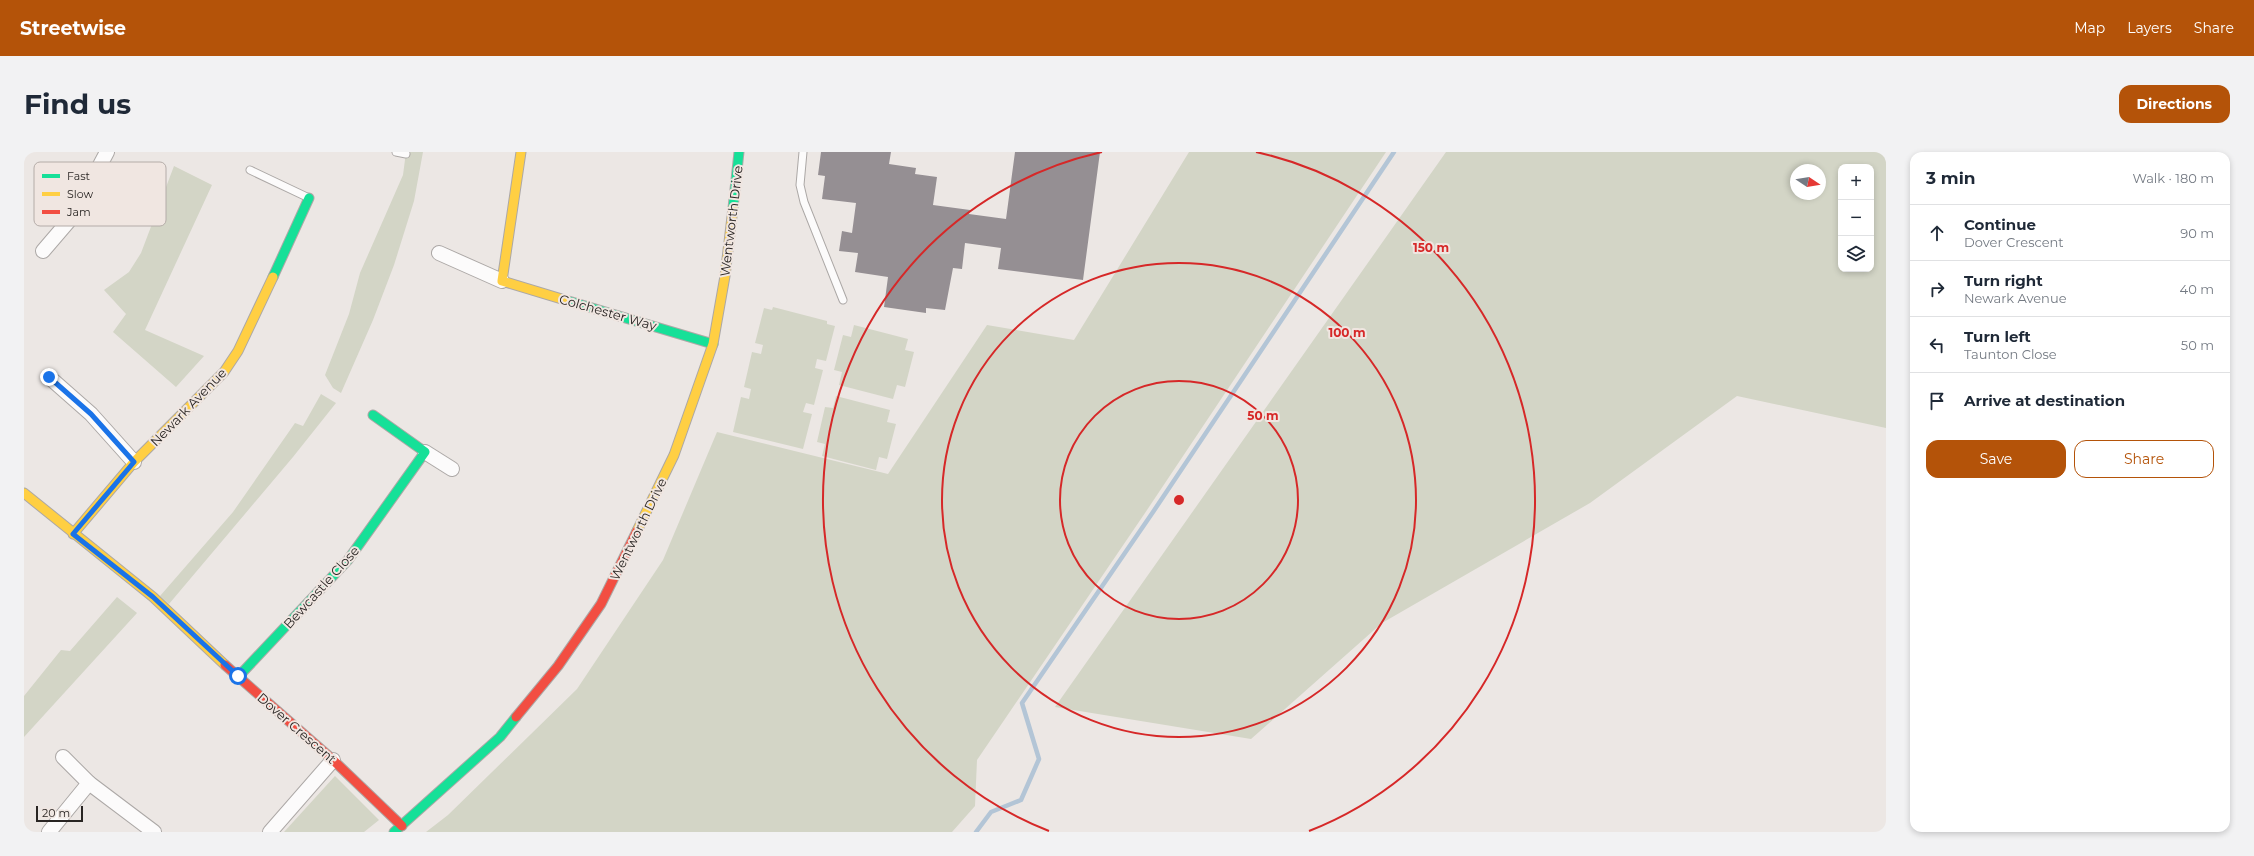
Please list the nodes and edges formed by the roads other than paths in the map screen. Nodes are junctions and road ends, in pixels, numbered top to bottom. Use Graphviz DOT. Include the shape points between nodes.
graph roads {
  1 [pos="107,152"];
  2 [pos="396,152"];
  3 [pos="521,152"];
  4 [pos="739,152"];
  5 [pos="803,152"];
  6 [pos="406,154"];
  7 [pos="102,162"];
  8 [pos="250,170"];
  9 [pos="309,198"];
  10 [pos="64,226"];
  11 [pos="43,251"];
  12 [pos="439,253"];
  13 [pos="502,281"];
  14 [pos="843,300"];
  15 [pos="713,344"];
  16 [pos="49,377"];
  17 [pos="373,415"];
  18 [pos="425,452"];
  19 [pos="134,462"];
  20 [pos="452,469"];
  21 [pos="24,493"];
  22 [pos="73,534"];
  23 [pos="238,676"];
  24 [pos="63,757"];
  25 [pos="333,760"];
  26 [pos="89,783"];
  27 [pos="402,826"];
  28 [pos="49,832"];
  29 [pos="154,832"];
  30 [pos="270,832"];
  31 [pos="394,832"];
  1 -- 7 [label="street"];
  2 -- 6 [label="lane"];
  3 -- 13 [label="street"];
  4 -- 15 [label="street, Wentworth Drive" via="725,276"];
  5 -- 14 [label="lane" via="800,185 804,202"];
  8 -- 9 [label="lane"];
  9 -- 19 [label="street, Newark Avenue" via="238,351 220,376"];
  10 -- 11 [label="street"];
  12 -- 13 [label="street, Colchester Way"];
  13 -- 15 [label="street, Colchester Way"];
  15 -- 27 [label="street, Wentworth Drive" via="674,456 601,604 558,666 500,737"];
  16 -- 19 [label="street" via="91,414"];
  17 -- 18 [label="street"];
  18 -- 20 [label="street"];
  18 -- 23 [label="street, Bewcastle Close" via="348,560"];
  19 -- 22 [label="street, Newark Avenue"];
  21 -- 22 [label="street, Dover Crescent"];
  22 -- 23 [label="street, Dover Crescent" via="153,597"];
  23 -- 25 [label="street, Dover Crescent"];
  24 -- 26 [label="street"];
  25 -- 27 [label="street, Dover Crescent"];
  25 -- 30 [label="street"];
  26 -- 28 [label="street"];
  26 -- 29 [label="street"];
  27 -- 31 [label="street, Wentworth Drive"];
}
